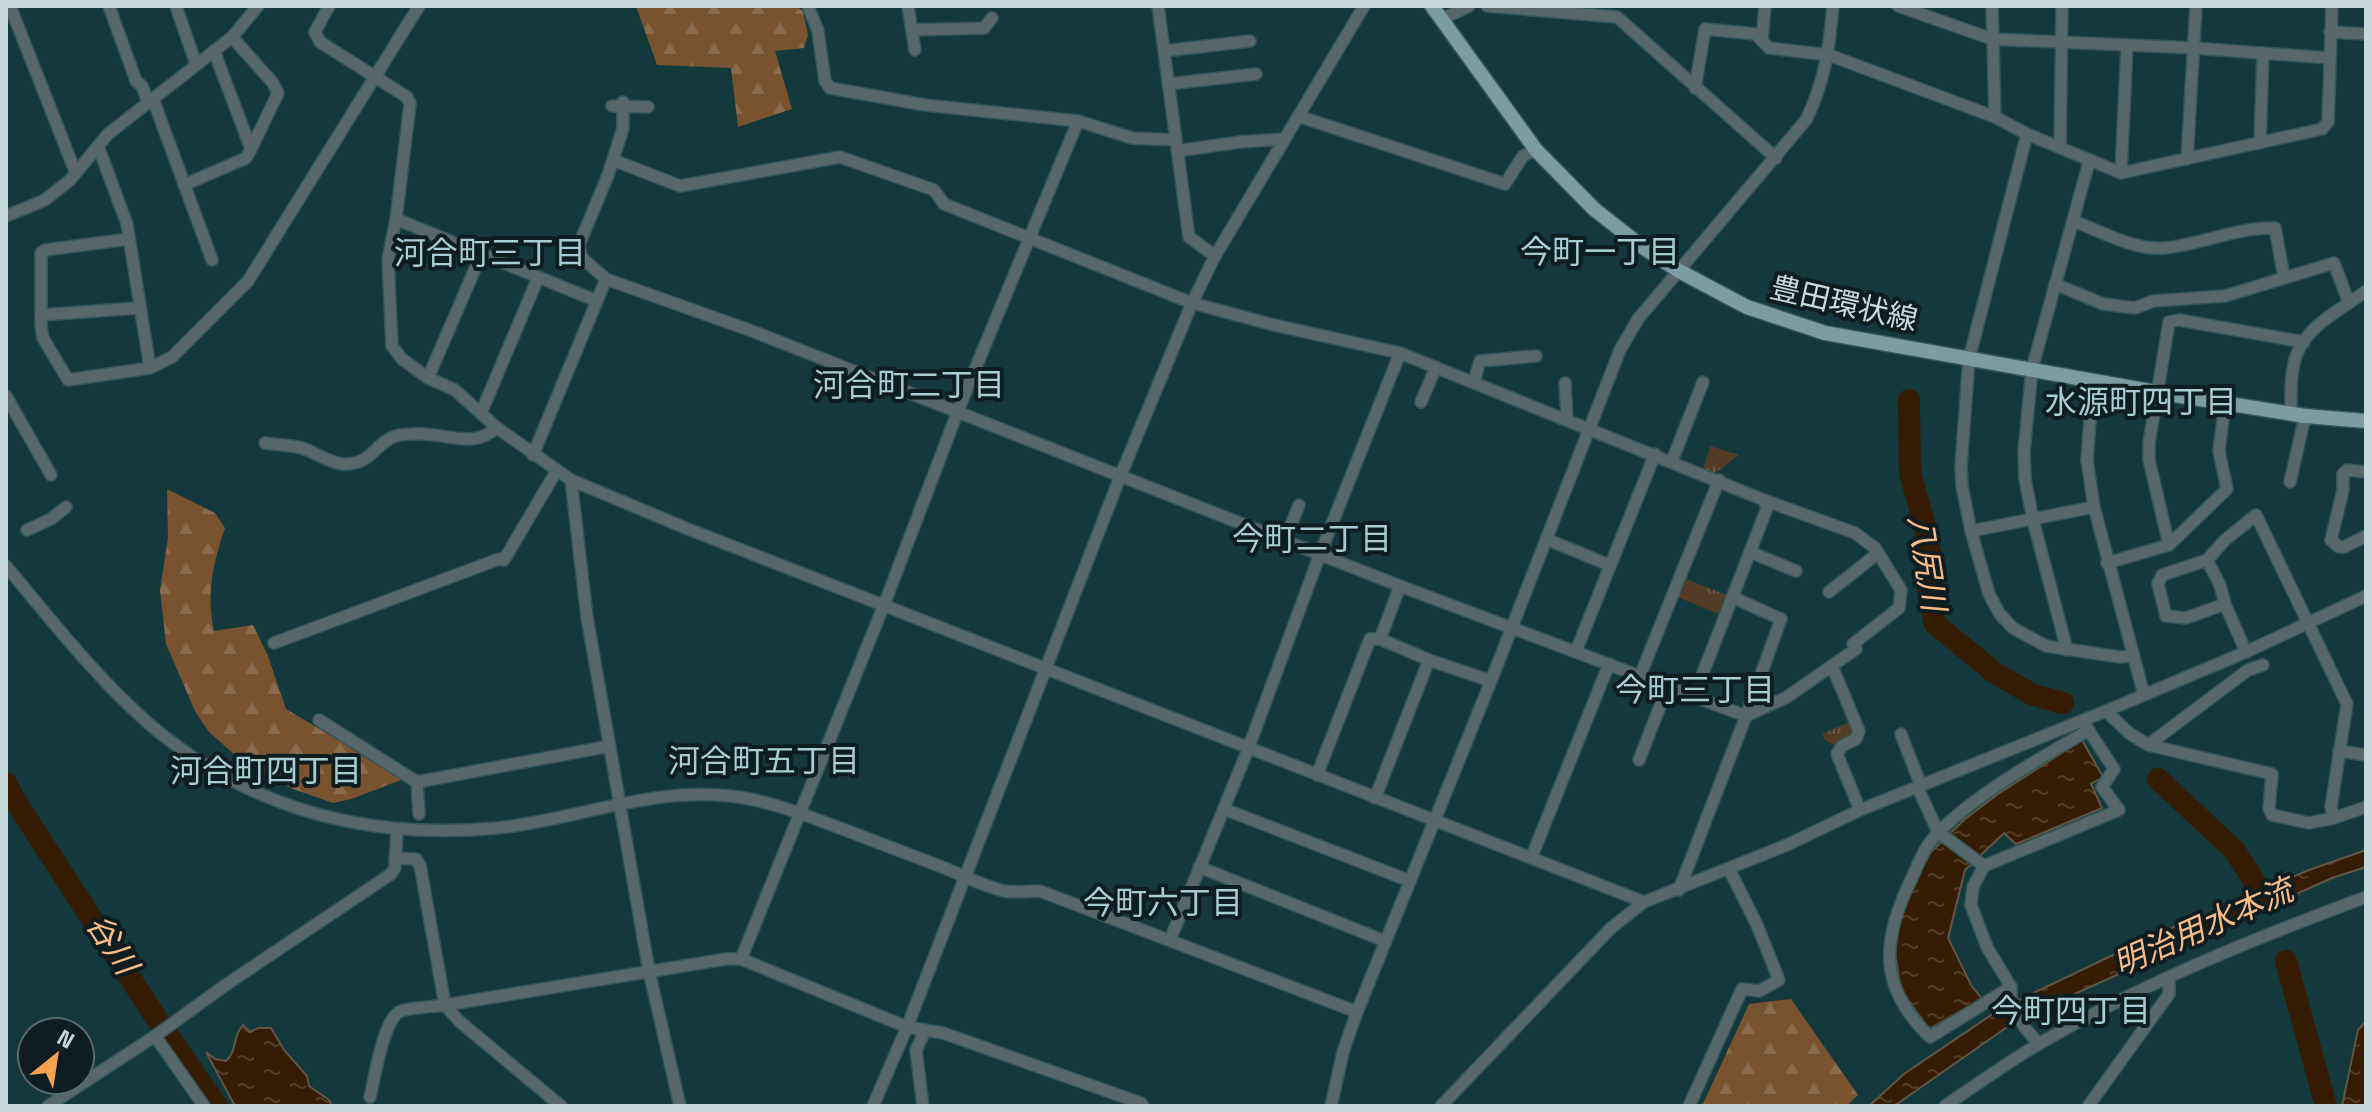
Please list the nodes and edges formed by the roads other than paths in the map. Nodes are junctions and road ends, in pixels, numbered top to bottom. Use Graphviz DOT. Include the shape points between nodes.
graph roads {
  1 [pos="10,6"];
  2 [pos="109,6"];
  3 [pos="176,6"];
  4 [pos="258,6"];
  5 [pos="329,6"];
  6 [pos="419,6"];
  7 [pos="808,6"];
  8 [pos="908,6"];
  9 [pos="1158,6"];
  10 [pos="1364,6"];
  11 [pos="1432,6"];
  12 [pos="1469,6"];
  13 [pos="1487,6"];
  14 [pos="1765,6"];
  15 [pos="1833,6"];
  16 [pos="1898,6"];
  17 [pos="1992,6"];
  18 [pos="2062,6"];
  19 [pos="2196,6"];
  20 [pos="2332,6"];
  21 [pos="992,18"];
  22 [pos="1442,19"];
  23 [pos="912,30"];
  24 [pos="2330,32"];
  25 [pos="2366,34"];
  26 [pos="232,37"];
  27 [pos="1992,39"];
  28 [pos="1250,41"];
  29 [pos="1762,41"];
  30 [pos="2061,43"];
  31 [pos="2127,46"];
  32 [pos="2194,48"];
  33 [pos="915,50"];
  34 [pos="214,51"];
  35 [pos="1164,51"];
  36 [pos="2263,53"];
  37 [pos="1829,55"];
  38 [pos="2329,58"];
  39 [pos="196,64"];
  40 [pos="1256,74"];
  41 [pos="374,77"];
  42 [pos="1168,84"];
  43 [pos="1695,88"];
  44 [pos="150,100"];
  45 [pos="648,107"];
  46 [pos="1298,116"];
  47 [pos="1995,117"];
  48 [pos="1078,121"];
  49 [pos="2027,134"];
  50 [pos="1284,139"];
  51 [pos="2260,143"];
  52 [pos="98,146"];
  53 [pos="1177,146"];
  54 [pos="2060,147"];
  55 [pos="251,149"];
  56 [pos="1536,150"];
  57 [pos="1776,158"];
  58 [pos="2187,159"];
  59 [pos="613,160"];
  60 [pos="2089,162"];
  61 [pos="75,171"];
  62 [pos="2121,173"];
  63 [pos="184,185"];
  64 [pos="6,216"];
  65 [pos="396,219"];
  66 [pos="2073,221"];
  67 [pos="129,239"];
  68 [pos="1028,240"];
  69 [pos="481,255"];
  70 [pos="1215,256"];
  71 [pos="212,260"];
  72 [pos="1679,271"];
  73 [pos="2284,277"];
  74 [pos="538,278"];
  75 [pos="606,279"];
  76 [pos="2055,284"];
  77 [pos="2366,291"];
  78 [pos="597,301"];
  79 [pos="1192,303"];
  80 [pos="2349,303"];
  81 [pos="138,308"];
  82 [pos="41,315"];
  83 [pos="2304,342"];
  84 [pos="1400,353"];
  85 [pos="1536,356"];
  86 [pos="1969,359"];
  87 [pos="1436,367"];
  88 [pos="150,368"];
  89 [pos="2032,369"];
  90 [pos="428,378"];
  91 [pos="2093,381"];
  92 [pos="1474,382"];
  93 [pos="1703,382"];
  94 [pos="1565,383"];
  95 [pos="2156,392"];
  96 [pos="6,396"];
  97 [pos="1421,402"];
  98 [pos="2225,403"];
  99 [pos="958,412"];
  100 [pos="481,413"];
  101 [pos="2298,415"];
  102 [pos="1567,419"];
  103 [pos="2366,421"];
  104 [pos="496,427"];
  105 [pos="1588,428"];
  106 [pos="265,443"];
  107 [pos="1655,454"];
  108 [pos="533,455"];
  109 [pos="1672,461"];
  110 [pos="557,470"];
  111 [pos="2366,472"];
  112 [pos="51,475"];
  113 [pos="1120,477"];
  114 [pos="571,480"];
  115 [pos="1719,480"];
  116 [pos="2290,482"];
  117 [pos="1764,500"];
  118 [pos="1299,505"];
  119 [pos="66,507"];
  120 [pos="2094,507"];
  121 [pos="2033,520"];
  122 [pos="27,530"];
  123 [pos="1971,531"];
  124 [pos="2366,536"];
  125 [pos="1546,539"];
  126 [pos="1285,540"];
  127 [pos="2169,545"];
  128 [pos="1750,552"];
  129 [pos="1878,553"];
  130 [pos="1320,554"];
  131 [pos="2207,560"];
  132 [pos="2107,563"];
  133 [pos="1609,565"];
  134 [pos="6,566"];
  135 [pos="1796,571"];
  136 [pos="1400,586"];
  137 [pos="1829,592"];
  138 [pos="2366,596"];
  139 [pos="1732,597"];
  140 [pos="2225,604"];
  141 [pos="884,605"];
  142 [pos="2307,624"];
  143 [pos="1511,629"];
  144 [pos="1380,639"];
  145 [pos="274,643"];
  146 [pos="2067,650"];
  147 [pos="1576,651"];
  148 [pos="2246,652"];
  149 [pos="2132,656"];
  150 [pos="1429,660"];
  151 [pos="1609,664"];
  152 [pos="2263,665"];
  153 [pos="1832,666"];
  154 [pos="1047,669"];
  155 [pos="1640,676"];
  156 [pos="1491,681"];
  157 [pos="1668,686"];
  158 [pos="2144,695"];
  159 [pos="1694,696"];
  160 [pos="2106,711"];
  161 [pos="1746,716"];
  162 [pos="319,720"];
  163 [pos="2085,725"];
  164 [pos="1901,734"];
  165 [pos="2148,745"];
  166 [pos="610,746"];
  167 [pos="1247,747"];
  168 [pos="2339,751"];
  169 [pos="2366,755"];
  170 [pos="1639,760"];
  171 [pos="1317,775"];
  172 [pos="417,782"];
  173 [pos="1920,787"];
  174 [pos="1375,798"];
  175 [pos="620,804"];
  176 [pos="2366,807"];
  177 [pos="1224,809"];
  178 [pos="1860,810"];
  179 [pos="799,813"];
  180 [pos="419,814"];
  181 [pos="2334,818"];
  182 [pos="1435,821"];
  183 [pos="397,829"];
  184 [pos="1938,832"];
  185 [pos="1532,856"];
  186 [pos="395,858"];
  187 [pos="1984,866"];
  188 [pos="1199,867"];
  189 [pos="1729,869"];
  190 [pos="966,876"];
  191 [pos="1410,881"];
  192 [pos="1679,890"];
  193 [pos="2366,897"];
  194 [pos="1644,902"];
  195 [pos="1170,940"];
  196 [pos="1385,941"];
  197 [pos="741,959"];
  198 [pos="649,971"];
  199 [pos="2169,978"];
  200 [pos="2011,987"];
  201 [pos="445,1005"];
  202 [pos="1357,1012"];
  203 [pos="907,1027"];
  204 [pos="925,1031"];
  205 [pos="157,1035"];
  206 [pos="2039,1044"];
  207 [pos="370,1097"];
  208 [pos="2089,1105"];
  209 [pos="48,1106"];
  210 [pos="204,1106"];
  211 [pos="561,1106"];
  212 [pos="680,1106"];
  213 [pos="873,1106"];
  214 [pos="923,1106"];
  215 [pos="1143,1106"];
  216 [pos="1331,1106"];
  217 [pos="1441,1106"];
  218 [pos="1689,1106"];
  219 [pos="1945,1106"];
  1 -- 61 [label="street"];
  2 -- 44 [label="street" via="136,81"];
  3 -- 39 [label="street"];
  4 -- 26 [label="street"];
  5 -- 41 [label="street" via="315,32 320,42"];
  6 -- 41 [label="street"];
  7 -- 48 [label="street" via="830,88 925,105"];
  8 -- 23 [label="street"];
  9 -- 35 [label="street"];
  10 -- 46 [label="street"];
  11 -- 22 [label="main road, 豊田環状線"];
  12 -- 22 [label="street"];
  13 -- 43 [label="street" via="1617,17"];
  14 -- 29 [label="street"];
  15 -- 37 [label="street"];
  16 -- 27 [label="street"];
  17 -- 27 [label="street"];
  18 -- 30 [label="street"];
  19 -- 32 [label="street"];
  20 -- 24 [label="street"];
  21 -- 23 [label="street" via="984,28"];
  22 -- 56 [label="main road, 豊田環状線"];
  23 -- 33 [label="street"];
  24 -- 25 [label="street"];
  24 -- 38 [label="street"];
  26 -- 34 [label="street"];
  26 -- 55 [label="street" via="278,93"];
  27 -- 30 [label="street"];
  27 -- 47 [label="street"];
  28 -- 35 [label="street"];
  29 -- 37 [label="street" via="1769,48"];
  29 -- 43 [label="street" via="1756,34 1705,29"];
  30 -- 31 [label="street"];
  30 -- 54 [label="street"];
  31 -- 32 [label="street"];
  31 -- 62 [label="street"];
  32 -- 36 [label="street"];
  32 -- 58 [label="street"];
  34 -- 39 [label="street"];
  34 -- 55 [label="street"];
  35 -- 42 [label="street"];
  36 -- 38 [label="street"];
  36 -- 51 [label="street"];
  37 -- 47 [label="street"];
  37 -- 57 [label="street" via="1806,120"];
  38 -- 51 [label="street" via="2328,122 2322,129"];
  39 -- 44 [label="street"];
  40 -- 42 [label="street"];
  41 -- 65 [label="street" via="410,104"];
  41 -- 88 [label="street" via="248,281 172,357"];
  42 -- 53 [label="street"];
  43 -- 57 [label="street"];
  44 -- 52 [label="street"];
  44 -- 63 [label="street"];
  45 -- 59 [label="street" via="619,105 623,128"];
  46 -- 50 [label="street"];
  46 -- 56 [label="street" via="1505,184 1523,156"];
  47 -- 49 [label="street"];
  48 -- 53 [label="street"];
  48 -- 68 [label="street"];
  49 -- 54 [label="street"];
  49 -- 86 [label="street"];
  50 -- 53 [label="street"];
  50 -- 70 [label="street"];
  51 -- 58 [label="street"];
  52 -- 61 [label="street"];
  52 -- 67 [label="street"];
  53 -- 70 [label="street" via="1189,237"];
  54 -- 60 [label="street"];
  55 -- 63 [label="street" via="246,158"];
  56 -- 72 [label="main road, 豊田環状線" via="1594,209"];
  57 -- 72 [label="street"];
  58 -- 62 [label="street"];
  59 -- 68 [label="street" via="680,186 840,157 934,190 944,204"];
  59 -- 75 [label="street" via="579,245 582,258"];
  60 -- 62 [label="street"];
  60 -- 66 [label="street"];
  61 -- 64 [label="street" via="45,200"];
  63 -- 71 [label="street"];
  65 -- 69 [label="street"];
  65 -- 90 [label="street" via="388,259 392,346"];
  66 -- 73 [label="street" via="2145,247 2164,248 2275,228"];
  66 -- 76 [label="street"];
  67 -- 81 [label="street"];
  67 -- 82 [label="street" via="41,253"];
  68 -- 79 [label="street"];
  68 -- 99 [label="street"];
  69 -- 74 [label="street"];
  69 -- 90 [label="street"];
  70 -- 79 [label="street"];
  72 -- 86 [label="main road, 豊田環状線" via="1747,307 1805,327"];
  72 -- 105 [label="street" via="1638,319 1620,350"];
  73 -- 76 [label="street" via="2225,296 2153,301 2135,308 2103,304"];
  73 -- 80 [label="street" via="2334,263"];
  74 -- 78 [label="street"];
  74 -- 100 [label="street"];
  75 -- 78 [label="street"];
  75 -- 99 [label="street"];
  76 -- 89 [label="street"];
  77 -- 80 [label="street"];
  78 -- 108 [label="street"];
  79 -- 84 [label="street"];
  79 -- 113 [label="street"];
  80 -- 83 [label="street"];
  81 -- 82 [label="street"];
  81 -- 88 [label="street"];
  82 -- 88 [label="street" via="43,338 68,380"];
  83 -- 95 [label="street" via="2169,322"];
  83 -- 101 [label="street" via="2292,374"];
  84 -- 87 [label="street"];
  84 -- 130 [label="street"];
  85 -- 92 [label="street" via="1480,361"];
  86 -- 89 [label="main road, 豊田環状線"];
  86 -- 123 [label="street" via="1961,466"];
  87 -- 92 [label="street"];
  87 -- 97 [label="street"];
  89 -- 91 [label="main road, 豊田環状線"];
  89 -- 121 [label="street" via="2024,452"];
  90 -- 100 [label="street" via="455,390"];
  91 -- 95 [label="main road, 豊田環状線"];
  91 -- 120 [label="street" via="2087,460"];
  92 -- 102 [label="street"];
  93 -- 109 [label="street"];
  94 -- 102 [label="street"];
  95 -- 98 [label="main road, 豊田環状線"];
  95 -- 127 [label="street" via="2149,460"];
  96 -- 112 [label="street"];
  98 -- 101 [label="main road, 豊田環状線"];
  98 -- 127 [label="street" via="2219,451 2227,489"];
  99 -- 113 [label="street"];
  99 -- 141 [label="street"];
  100 -- 104 [label="street"];
  101 -- 103 [label="main road, 豊田環状線"];
  101 -- 116 [label="street"];
  102 -- 105 [label="street"];
  104 -- 106 [label="street" via="482,438 454,439 431,432 397,435 369,458 346,464 301,448"];
  104 -- 108 [label="street"];
  105 -- 107 [label="street"];
  105 -- 125 [label="street"];
  107 -- 109 [label="street"];
  107 -- 133 [label="street"];
  108 -- 110 [label="street"];
  109 -- 115 [label="street"];
  110 -- 114 [label="street"];
  110 -- 145 [label="street" via="504,560"];
  111 -- 124 [label="street" via="2343,474 2331,540 2344,547"];
  113 -- 126 [label="street"];
  113 -- 154 [label="street"];
  114 -- 141 [label="street"];
  114 -- 166 [label="street" via="587,617"];
  115 -- 117 [label="street"];
  115 -- 155 [label="street"];
  117 -- 128 [label="street" via="1767,508"];
  117 -- 129 [label="street" via="1855,533"];
  118 -- 126 [label="street"];
  119 -- 122 [label="street"];
  120 -- 121 [label="street"];
  120 -- 132 [label="street"];
  121 -- 123 [label="street"];
  121 -- 146 [label="street"];
  123 -- 146 [label="street" via="1999,613 2032,640"];
  125 -- 133 [label="street"];
  125 -- 143 [label="street"];
  126 -- 130 [label="street"];
  127 -- 132 [label="street"];
  128 -- 135 [label="street"];
  128 -- 139 [label="street"];
  129 -- 137 [label="street"];
  129 -- 153 [label="street" via="1901,590 1899,608"];
  130 -- 136 [label="street"];
  130 -- 167 [label="street"];
  131 -- 140 [label="street"];
  131 -- 140 [label="street" via="2162,575 2158,584 2166,616 2186,618"];
  131 -- 142 [label="street" via="2256,515"];
  132 -- 149 [label="street"];
  133 -- 147 [label="street"];
  134 -- 183 [label="street" via="120,697 218,773 309,813"];
  136 -- 143 [label="street"];
  136 -- 144 [label="street"];
  138 -- 142 [label="street"];
  139 -- 159 [label="street"];
  139 -- 161 [label="street" via="1781,619"];
  140 -- 148 [label="street"];
  141 -- 154 [label="street"];
  141 -- 179 [label="street"];
  142 -- 148 [label="street"];
  142 -- 168 [label="street" via="2347,704"];
  143 -- 147 [label="street"];
  143 -- 156 [label="street"];
  144 -- 150 [label="street"];
  144 -- 171 [label="street" via="1370,639"];
  146 -- 149 [label="street"];
  147 -- 151 [label="street"];
  148 -- 158 [label="street"];
  149 -- 158 [label="street"];
  150 -- 156 [label="street"];
  150 -- 174 [label="street"];
  151 -- 155 [label="street"];
  151 -- 185 [label="street"];
  152 -- 165 [label="street" via="2248,670"];
  153 -- 161 [label="street" via="1787,697"];
  153 -- 178 [label="street" via="1859,731 1837,754"];
  154 -- 167 [label="street"];
  154 -- 190 [label="street"];
  155 -- 157 [label="street"];
  156 -- 182 [label="street"];
  157 -- 159 [label="street"];
  157 -- 170 [label="street"];
  158 -- 160 [label="street"];
  159 -- 161 [label="street"];
  160 -- 163 [label="street"];
  160 -- 165 [label="street"];
  161 -- 192 [label="street"];
  162 -- 172 [label="street"];
  163 -- 173 [label="street"];
  163 -- 184 [label="street"];
  163 -- 187 [label="street" via="2114,769 2102,787 2119,810"];
  164 -- 173 [label="street"];
  165 -- 181 [label="street" via="2272,774 2272,815 2309,823"];
  166 -- 172 [label="street"];
  166 -- 175 [label="street"];
  167 -- 171 [label="street"];
  167 -- 177 [label="street"];
  168 -- 169 [label="street"];
  168 -- 181 [label="street"];
  171 -- 174 [label="street"];
  172 -- 180 [label="street"];
  173 -- 178 [label="street"];
  173 -- 184 [label="street"];
  174 -- 182 [label="street"];
  175 -- 179 [label="street" via="654,797 730,796"];
  175 -- 183 [label="street" via="499,827"];
  175 -- 198 [label="street"];
  176 -- 181 [label="street"];
  177 -- 188 [label="street"];
  177 -- 191 [label="street"];
  178 -- 189 [label="street"];
  179 -- 190 [label="street"];
  179 -- 197 [label="street"];
  182 -- 185 [label="street"];
  182 -- 191 [label="street"];
  183 -- 186 [label="street"];
  184 -- 187 [label="street"];
  184 -- 200 [label="street" via="1895,913 1889,955 1894,988 1913,1021 1930,1037"];
  185 -- 194 [label="street"];
  186 -- 201 [label="street" via="416,859 420,865"];
  186 -- 205 [label="street" via="391,874"];
  187 -- 200 [label="street" via="1971,905 1987,947"];
  188 -- 195 [label="street"];
  188 -- 196 [label="street"];
  189 -- 192 [label="street"];
  189 -- 218 [label="street" via="1779,980 1759,991 1742,989"];
  190 -- 195 [label="street" via="1003,891 1040,891"];
  190 -- 203 [label="street"];
  191 -- 196 [label="street"];
  192 -- 194 [label="street"];
  193 -- 199 [label="street"];
  194 -- 217 [label="street" via="1611,928"];
  195 -- 202 [label="street"];
  196 -- 202 [label="street"];
  197 -- 198 [label="street"];
  197 -- 203 [label="street"];
  198 -- 201 [label="street"];
  198 -- 212 [label="street"];
  199 -- 206 [label="street"];
  199 -- 208 [label="street" via="2169,994"];
  200 -- 206 [label="street" via="2011,1000"];
  201 -- 207 [label="street" via="399,1012 393,1019"];
  201 -- 211 [label="street"];
  202 -- 216 [label="street"];
  203 -- 204 [label="street"];
  203 -- 213 [label="street"];
  204 -- 214 [label="street" via="916,1050"];
  204 -- 215 [label="street"];
  205 -- 209 [label="street"];
  205 -- 210 [label="street"];
  206 -- 219 [label="street"];
}
